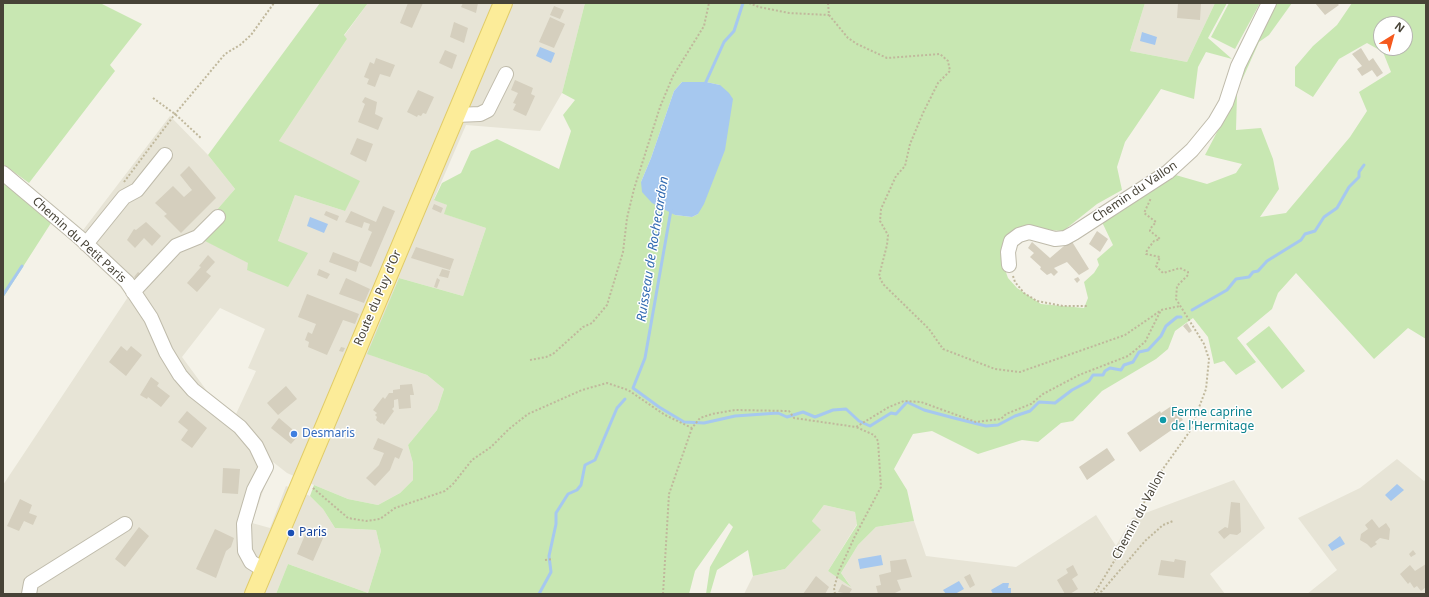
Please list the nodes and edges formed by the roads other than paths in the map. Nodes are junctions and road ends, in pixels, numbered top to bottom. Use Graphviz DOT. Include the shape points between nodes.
graph roads {
  1 [pos="503,3"];
  2 [pos="1269,3"];
  3 [pos="506,74"];
  4 [pos="456,115"];
  5 [pos="165,155"];
  6 [pos="3,173"];
  7 [pos="218,217"];
  8 [pos="86,244"];
  9 [pos="1009,265"];
  10 [pos="133,292"];
  11 [pos="125,524"];
  12 [pos="264,570"];
  13 [pos="30,588"];
  14 [pos="254,594"];
  1 -- 4 [label="main road, Route du Puy d'Or"];
  2 -- 9 [label="street, Chemin du Vallon" via="1238,66 1226,103 1215,122 1192,150 1168,172 1065,238 1055,239 1029,232 1018,235 1011,241 1008,252"];
  3 -- 4 [label="street" via="488,110 480,114"];
  4 -- 12 [label="main road, Route du Puy d'Or"];
  5 -- 8 [label="street" via="137,190 124,197"];
  6 -- 8 [label="street, Chemin du Petit Paris"];
  7 -- 10 [label="street" via="198,237 176,246"];
  8 -- 10 [label="street, Chemin du Petit Paris"];
  10 -- 12 [label="street, Chemin du Petit Paris" via="151,318 166,352 180,375 193,390 240,427 256,446 266,467 254,490 244,524 245,551 251,562"];
  11 -- 13 [label="street"];
  12 -- 14 [label="main road, Route du Puy d'Or"];
}
